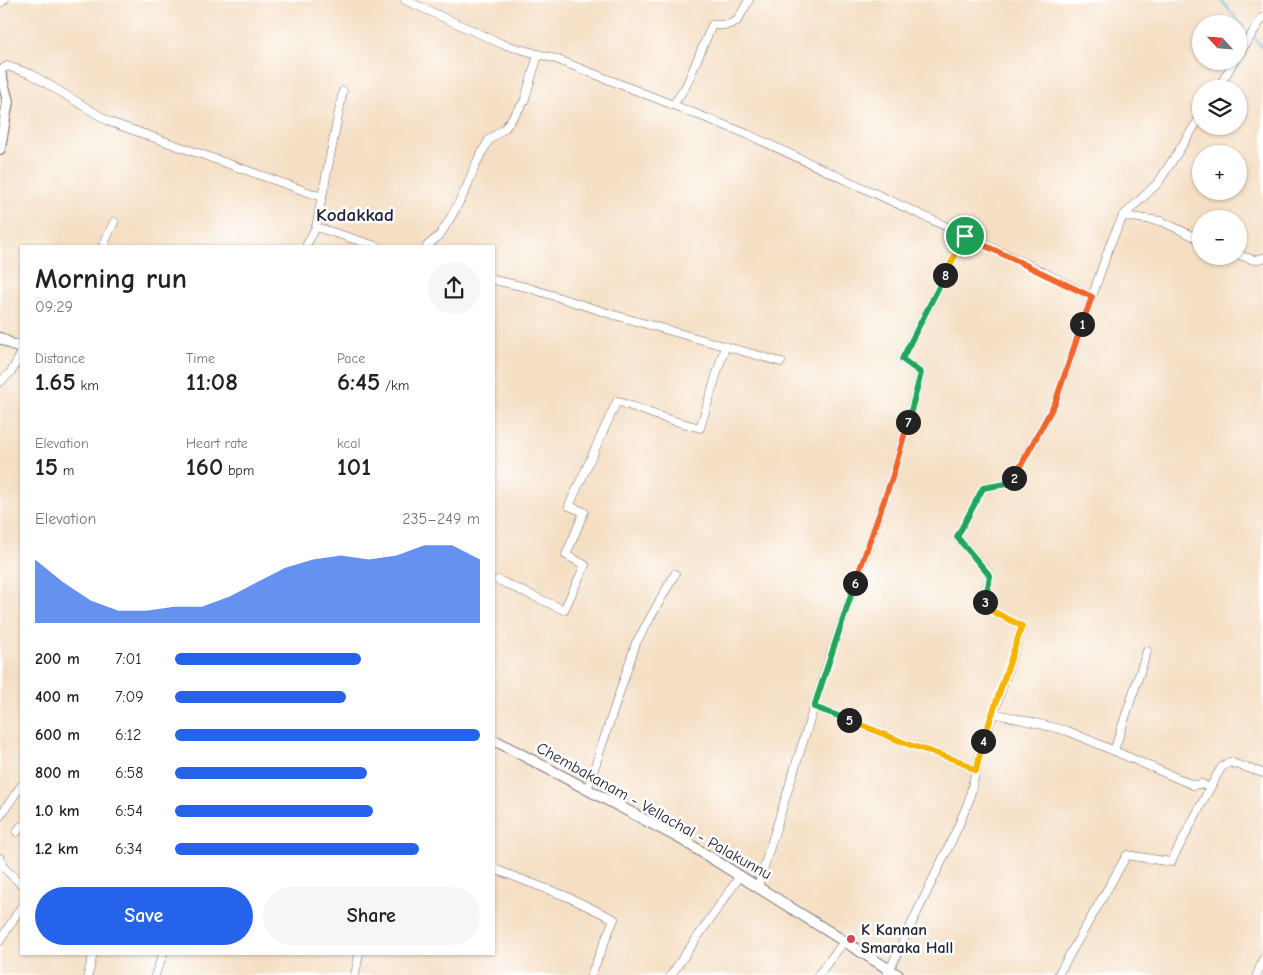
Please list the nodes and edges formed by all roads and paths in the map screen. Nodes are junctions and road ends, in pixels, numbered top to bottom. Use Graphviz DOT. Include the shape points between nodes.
graph roads {
  1 [pos="4,0"];
  2 [pos="405,0"];
  3 [pos="749,0"];
  4 [pos="0,3"];
  5 [pos="1263,17"];
  6 [pos="1248,40"];
  7 [pos="538,55"];
  8 [pos="0,71"];
  9 [pos="343,91"];
  10 [pos="673,105"];
  11 [pos="1192,130"];
  12 [pos="0,149"];
  13 [pos="322,197"];
  14 [pos="1123,216"];
  15 [pos="114,222"];
  16 [pos="316,227"];
  17 [pos="965,236"];
  18 [pos="1192,236"];
  19 [pos="103,245"];
  20 [pos="307,245"];
  21 [pos="373,245"];
  22 [pos="428,245"];
  23 [pos="1247,257"];
  24 [pos="1263,258"];
  25 [pos="495,280"];
  26 [pos="1092,297"];
  27 [pos="0,338"];
  28 [pos="725,347"];
  29 [pos="20,348"];
  30 [pos="20,356"];
  31 [pos="781,362"];
  32 [pos="0,382"];
  33 [pos="675,574"];
  34 [pos="496,579"];
  35 [pos="1147,651"];
  36 [pos="814,707"];
  37 [pos="994,713"];
  38 [pos="495,741"];
  39 [pos="1114,751"];
  40 [pos="976,771"];
  41 [pos="1263,773"];
  42 [pos="20,787"];
  43 [pos="1210,788"];
  44 [pos="587,790"];
  45 [pos="0,816"];
  46 [pos="0,858"];
  47 [pos="495,869"];
  48 [pos="740,876"];
  49 [pos="20,883"];
  50 [pos="758,886"];
  51 [pos="20,909"];
  52 [pos="0,941"];
  53 [pos="844,942"];
  54 [pos="93,955"];
  55 [pos="163,955"];
  56 [pos="359,955"];
  57 [pos="1263,959"];
  58 [pos="887,972"];
  59 [pos="88,975"];
  60 [pos="155,975"];
  61 [pos="355,975"];
  62 [pos="591,975"];
  63 [pos="671,975"];
  64 [pos="818,975"];
  65 [pos="898,975"];
  66 [pos="1058,975"];
  67 [pos="1257,975"];
  1 -- 4 [label="street"];
  2 -- 7 [label="street" via="502,44"];
  3 -- 10 [label="street" via="737,21 712,25 686,86"];
  5 -- 6 [label="street"];
  7 -- 10 [label="street" via="556,58"];
  7 -- 22 [label="street" via="524,102 505,128 489,140 451,217 440,235"];
  8 -- 12 [label="main road" via="8,101"];
  8 -- 13 [label="street" via="7,66 31,74 110,122"];
  9 -- 13 [label="street"];
  10 -- 17 [label="street" via="747,134"];
  11 -- 14 [label="street" via="1158,183"];
  13 -- 16 [label="street"];
  14 -- 18 [label="street" via="1161,221"];
  14 -- 26 [label="street"];
  15 -- 19 [label="street"];
  16 -- 20 [label="street"];
  16 -- 21 [label="street"];
  17 -- 26 [label="street"];
  17 -- 36 [label="street" via="902,359 921,373 893,475"];
  23 -- 24 [label="street"];
  25 -- 28 [label="street" via="526,286"];
  26 -- 37 [label="street" via="1055,403 1012,483 983,488 957,537 990,576 984,607 1022,626"];
  27 -- 29 [label="main road"];
  28 -- 31 [label="street"];
  28 -- 34 [label="street" via="700,428 618,401 569,506 584,512 566,556 585,565 564,610"];
  30 -- 32 [label="street" via="11,372"];
  33 -- 44 [label="street" via="636,643"];
  35 -- 39 [label="street"];
  36 -- 40 [label="street" via="962,762"];
  36 -- 50 [label="street"];
  37 -- 39 [label="street" via="1068,731"];
  37 -- 40 [label="street"];
  38 -- 44 [label="main road, Chembakanam - Vellachal - Palakunnu"];
  39 -- 43 [label="street" via="1194,785"];
  40 -- 58 [label="street" via="958,827"];
  41 -- 43 [label="street" via="1229,762 1221,768"];
  42 -- 45 [label="street"];
  43 -- 66 [label="street" via="1171,862 1127,855"];
  44 -- 48 [label="main road, Chembakanam - Vellachal - Palakunnu" via="681,839"];
  46 -- 49 [label="street" via="3,867"];
  47 -- 62 [label="street" via="568,897 614,919"];
  48 -- 50 [label="main road, Chembakanam - Vellachal - Palakunnu"];
  48 -- 63 [label="street"];
  50 -- 53 [label="main road, Chembakanam - Vellachal - Palakunnu"];
  51 -- 52 [label="street"];
  53 -- 58 [label="main road, Chembakanam - Vellachal - Palakunnu"];
  53 -- 64 [label="street"];
  54 -- 59 [label="street"];
  55 -- 60 [label="street"];
  56 -- 61 [label="street"];
  57 -- 67 [label="street"];
  58 -- 65 [label="main road, Chembakanam - Vellachal - Palakunnu"];
}
